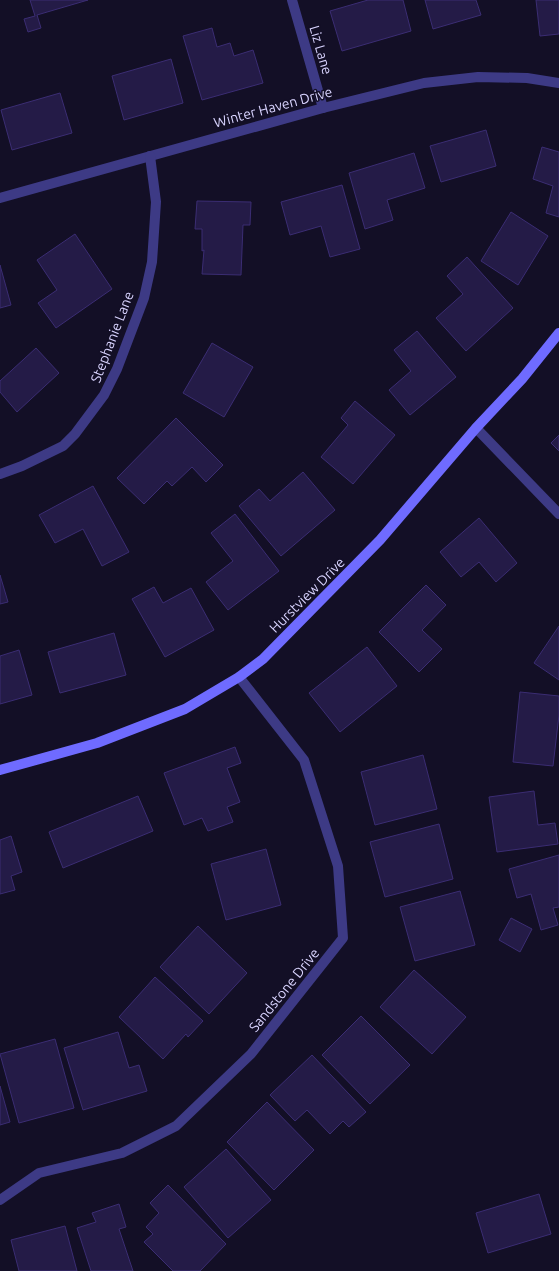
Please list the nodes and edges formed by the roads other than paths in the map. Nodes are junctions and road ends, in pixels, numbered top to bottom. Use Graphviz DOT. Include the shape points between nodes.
graph roads {
  1 [pos="292,0"];
  2 [pos="559,83"];
  3 [pos="323,108"];
  4 [pos="150,156"];
  5 [pos="0,198"];
  6 [pos="559,333"];
  7 [pos="476,428"];
  8 [pos="0,474"];
  9 [pos="559,514"];
  10 [pos="239,677"];
  11 [pos="0,770"];
  12 [pos="0,1200"];
  1 -- 3 [label="street, Liz Lane"];
  2 -- 3 [label="street, Winter Haven Drive" via="527,78 478,76 424,83"];
  3 -- 4 [label="street, Winter Haven Drive"];
  4 -- 5 [label="street, Winter Haven Drive"];
  4 -- 8 [label="street, Stephanie Lane" via="156,202 152,262 144,298 117,368 104,395 63,446"];
  6 -- 7 [label="street, Hurstview Drive" via="522,379"];
  7 -- 9 [label="street"];
  7 -- 10 [label="street, Hurstview Drive" via="380,540 263,659"];
  10 -- 11 [label="street, Hurstview Drive" via="185,709 104,740"];
  10 -- 12 [label="street, Sandstone Drive" via="304,760 338,866 343,938 250,1054 176,1126 122,1153 39,1173"];
}
